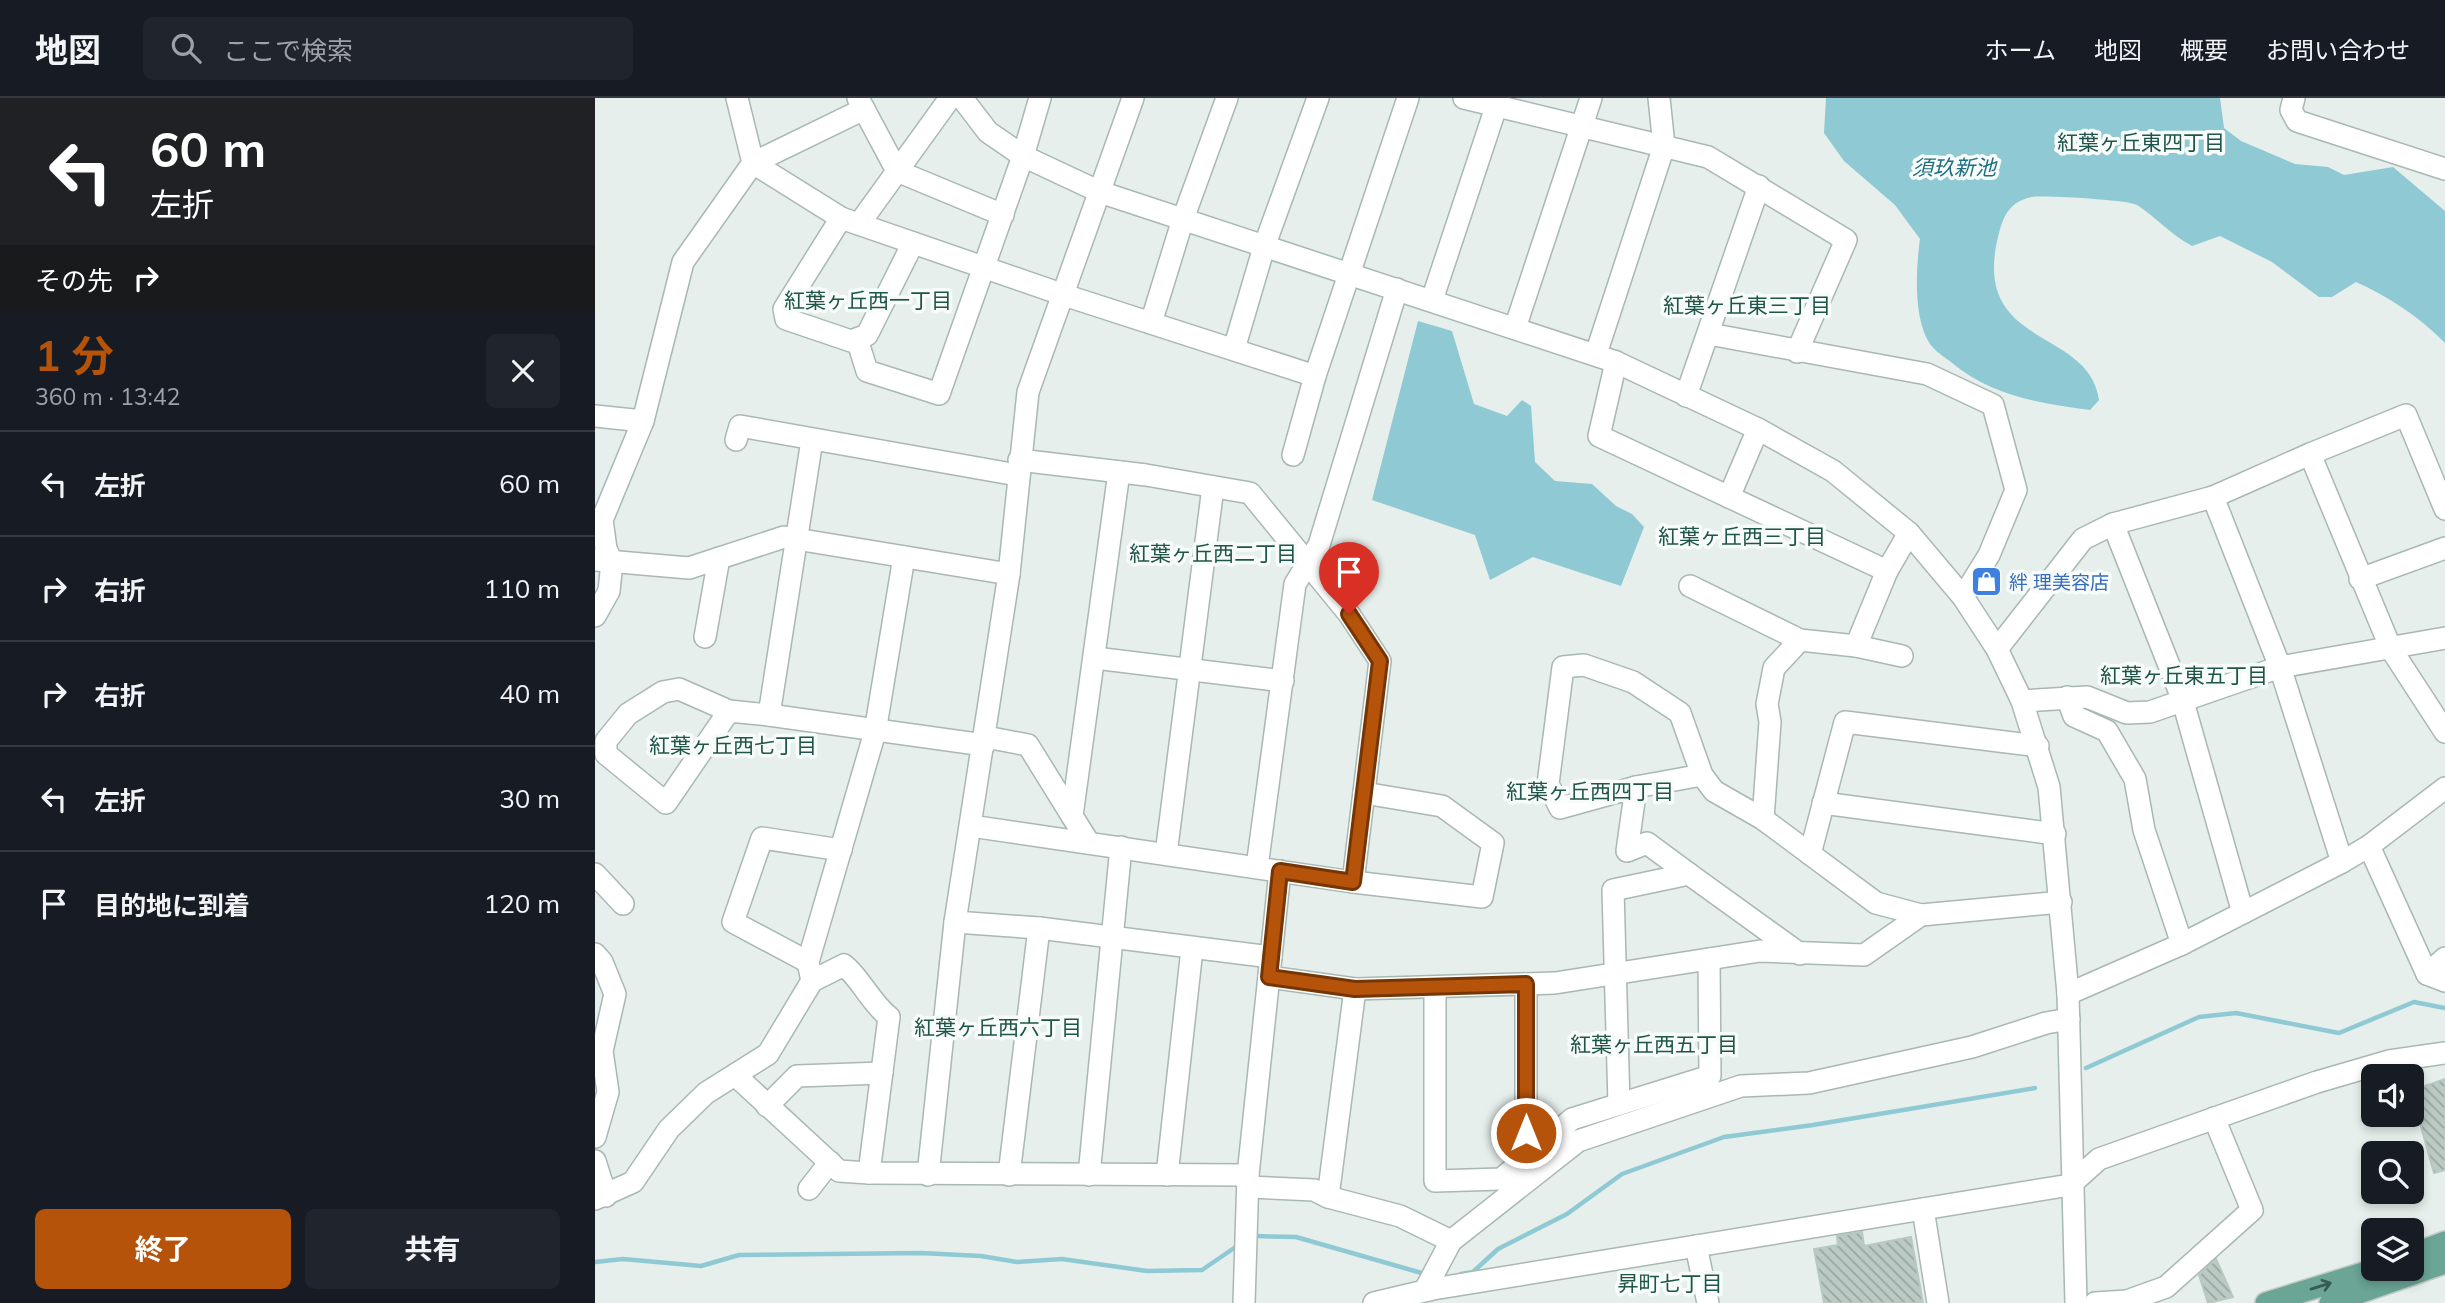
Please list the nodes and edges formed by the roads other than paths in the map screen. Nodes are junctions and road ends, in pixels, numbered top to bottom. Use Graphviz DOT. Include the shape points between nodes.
graph roads {
  1 [pos="737,98"];
  2 [pos="950,98"];
  3 [pos="962,98"];
  4 [pos="1040,98"];
  5 [pos="1133,98"];
  6 [pos="1227,98"];
  7 [pos="1318,98"];
  8 [pos="1408,98"];
  9 [pos="1464,98"];
  10 [pos="1591,98"];
  11 [pos="1659,98"];
  12 [pos="2294,98"];
  13 [pos="1498,102"];
  14 [pos="861,103"];
  15 [pos="1583,125"];
  16 [pos="1664,146"];
  17 [pos="1023,156"];
  18 [pos="754,163"];
  19 [pos="2445,169"];
  20 [pos="897,171"];
  21 [pos="1759,186"];
  22 [pos="1100,192"];
  23 [pos="1003,215"];
  24 [pos="1183,219"];
  25 [pos="850,221"];
  26 [pos="913,243"];
  27 [pos="1264,247"];
  28 [pos="985,267"];
  29 [pos="1349,273"];
  30 [pos="1397,289"];
  31 [pos="1064,295"];
  32 [pos="1432,300"];
  33 [pos="1151,323"];
  34 [pos="1515,328"];
  35 [pos="1709,334"];
  36 [pos="857,338"];
  37 [pos="1234,349"];
  38 [pos="1797,352"];
  39 [pos="1606,358"];
  40 [pos="1315,376"];
  41 [pos="1686,396"];
  42 [pos="595,416"];
  43 [pos="643,421"];
  44 [pos="1758,429"];
  45 [pos="736,440"];
  46 [pos="812,440"];
  47 [pos="2310,454"];
  48 [pos="1293,455"];
  49 [pos="1018,468"];
  50 [pos="1119,472"];
  51 [pos="1213,487"];
  52 [pos="1729,497"];
  53 [pos="2213,497"];
  54 [pos="2445,509"];
  55 [pos="2113,524"];
  56 [pos="1909,533"];
  57 [pos="796,539"];
  58 [pos="2445,548"];
  59 [pos="904,557"];
  60 [pos="719,558"];
  61 [pos="604,561"];
  62 [pos="1308,567"];
  63 [pos="1887,571"];
  64 [pos="1009,574"];
  65 [pos="2360,579"];
  66 [pos="1690,586"];
  67 [pos="1963,597"];
  68 [pos="595,617"];
  69 [pos="705,637"];
  70 [pos="2445,638"];
  71 [pos="1800,640"];
  72 [pos="1856,646"];
  73 [pos="1997,649"];
  74 [pos="2391,649"];
  75 [pos="1902,656"];
  76 [pos="1095,658"];
  77 [pos="2280,667"];
  78 [pos="1189,671"];
  79 [pos="1283,681"];
  80 [pos="2067,697"];
  81 [pos="2182,698"];
  82 [pos="2022,701"];
  83 [pos="729,711"];
  84 [pos="769,715"];
  85 [pos="875,732"];
  86 [pos="2445,732"];
  87 [pos="985,741"];
  88 [pos="2038,747"];
  89 [pos="1702,775"];
  90 [pos="1636,787"];
  91 [pos="2445,788"];
  92 [pos="1364,793"];
  93 [pos="1823,803"];
  94 [pos="1072,816"];
  95 [pos="1763,819"];
  96 [pos="971,826"];
  97 [pos="2055,834"];
  98 [pos="1089,843"];
  99 [pos="2369,846"];
  100 [pos="1121,848"];
  101 [pos="841,850"];
  102 [pos="1165,854"];
  103 [pos="1810,854"];
  104 [pos="2342,862"];
  105 [pos="1257,867"];
  106 [pos="1280,871"];
  107 [pos="595,874"];
  108 [pos="1689,874"];
  109 [pos="1353,882"];
  110 [pos="2061,902"];
  111 [pos="622,904"];
  112 [pos="2243,913"];
  113 [pos="1921,915"];
  114 [pos="955,922"];
  115 [pos="1039,928"];
  116 [pos="1112,937"];
  117 [pos="2182,944"];
  118 [pos="1192,949"];
  119 [pos="595,954"];
  120 [pos="1801,955"];
  121 [pos="2445,958"];
  122 [pos="1709,959"];
  123 [pos="1270,967"];
  124 [pos="810,972"];
  125 [pos="1616,974"];
  126 [pos="2436,977"];
  127 [pos="1526,984"];
  128 [pos="1434,987"];
  129 [pos="1355,989"];
  130 [pos="2068,994"];
  131 [pos="2069,1019"];
  132 [pos="2445,1053"];
  133 [pos="882,1073"];
  134 [pos="735,1075"];
  135 [pos="1619,1104"];
  136 [pos="767,1106"];
  137 [pos="2214,1118"];
  138 [pos="595,1137"];
  139 [pos="1536,1150"];
  140 [pos="595,1161"];
  141 [pos="830,1162"];
  142 [pos="869,1173"];
  143 [pos="928,1175"];
  144 [pos="1009,1175"];
  145 [pos="1089,1175"];
  146 [pos="1167,1175"];
  147 [pos="1248,1181"];
  148 [pos="2070,1185"];
  149 [pos="810,1189"];
  150 [pos="1328,1197"];
  151 [pos="601,1198"];
  152 [pos="1923,1209"];
  153 [pos="1451,1241"];
  154 [pos="2445,1242"];
  155 [pos="1696,1247"];
  156 [pos="2424,1250"];
  157 [pos="2445,1263"];
  158 [pos="2361,1274"];
  159 [pos="1425,1290"];
  160 [pos="1244,1303"];
  161 [pos="1374,1303"];
  162 [pos="1708,1303"];
  163 [pos="1938,1303"];
  164 [pos="2076,1303"];
  165 [pos="2095,1303"];
  166 [pos="2266,1303"];
  167 [pos="2330,1303"];
  1 -- 18 [label="street"];
  2 -- 20 [label="street"];
  3 -- 17 [label="street" via="988,132"];
  4 -- 17 [label="street"];
  5 -- 22 [label="street"];
  6 -- 24 [label="street"];
  7 -- 27 [label="street"];
  8 -- 29 [label="street"];
  9 -- 13 [label="street"];
  10 -- 15 [label="street"];
  11 -- 16 [label="street"];
  12 -- 19 [label="street" via="2291,110 2297,121"];
  13 -- 15 [label="street"];
  13 -- 32 [label="street"];
  14 -- 18 [label="street"];
  14 -- 20 [label="street"];
  15 -- 16 [label="street"];
  15 -- 34 [label="street"];
  16 -- 21 [label="street" via="1708,157"];
  16 -- 39 [label="street"];
  17 -- 22 [label="street"];
  17 -- 23 [label="street"];
  18 -- 25 [label="street"];
  18 -- 43 [label="street" via="683,262"];
  20 -- 23 [label="street"];
  20 -- 25 [label="street"];
  21 -- 35 [label="street"];
  21 -- 38 [label="street" via="1846,240"];
  22 -- 24 [label="street"];
  22 -- 31 [label="street"];
  23 -- 28 [label="street"];
  24 -- 27 [label="street"];
  24 -- 33 [label="street"];
  25 -- 26 [label="street"];
  25 -- 36 [label="street" via="784,309 786,319 851,341"];
  26 -- 28 [label="street"];
  26 -- 36 [label="street" via="867,335"];
  27 -- 29 [label="street"];
  27 -- 37 [label="street"];
  28 -- 31 [label="street"];
  28 -- 36 [label="street" via="939,394 867,371"];
  29 -- 30 [label="street"];
  29 -- 40 [label="street"];
  30 -- 32 [label="street"];
  30 -- 62 [label="street" via="1319,545"];
  31 -- 33 [label="street"];
  31 -- 49 [label="street" via="1028,392"];
  32 -- 34 [label="street"];
  33 -- 37 [label="street"];
  34 -- 39 [label="street"];
  35 -- 38 [label="street"];
  35 -- 41 [label="street"];
  37 -- 40 [label="street"];
  38 -- 67 [label="street" via="1927,374 1993,405 2016,489 1989,555"];
  39 -- 41 [label="street"];
  39 -- 52 [label="street" via="1599,436"];
  40 -- 48 [label="street"];
  41 -- 44 [label="street"];
  42 -- 43 [label="street"];
  43 -- 61 [label="street" via="602,520"];
  44 -- 52 [label="street"];
  44 -- 56 [label="street" via="1833,471"];
  45 -- 46 [label="street" via="740,426"];
  46 -- 49 [label="street"];
  46 -- 57 [label="street"];
  47 -- 53 [label="street"];
  47 -- 54 [label="street" via="2406,415"];
  47 -- 65 [label="street"];
  49 -- 50 [label="street"];
  49 -- 64 [label="street"];
  50 -- 51 [label="street"];
  50 -- 76 [label="street"];
  51 -- 62 [label="street" via="1250,493"];
  51 -- 78 [label="street"];
  52 -- 63 [label="street"];
  53 -- 55 [label="street"];
  53 -- 77 [label="street"];
  55 -- 73 [label="street" via="2083,539"];
  55 -- 81 [label="street"];
  56 -- 63 [label="street"];
  56 -- 67 [label="street"];
  57 -- 59 [label="street"];
  57 -- 60 [label="street" via="784,537"];
  57 -- 84 [label="street"];
  58 -- 65 [label="street"];
  59 -- 64 [label="street"];
  59 -- 85 [label="street"];
  60 -- 61 [label="street" via="689,568"];
  60 -- 69 [label="street"];
  61 -- 68 [label="street" via="609,591"];
  62 -- 79 [label="street" via="1296,584"];
  62 -- 92 [label="street" via="1349,614 1380,661"];
  63 -- 72 [label="street"];
  64 -- 87 [label="street"];
  65 -- 74 [label="street"];
  66 -- 71 [label="street"];
  67 -- 73 [label="street"];
  70 -- 74 [label="street"];
  71 -- 72 [label="street"];
  71 -- 95 [label="street" via="1774,668 1767,704 1770,722"];
  72 -- 75 [label="street"];
  73 -- 82 [label="street"];
  74 -- 77 [label="street"];
  74 -- 86 [label="street"];
  76 -- 78 [label="street"];
  76 -- 94 [label="street"];
  77 -- 81 [label="street"];
  77 -- 104 [label="street"];
  78 -- 79 [label="street"];
  78 -- 102 [label="street"];
  79 -- 105 [label="street"];
  80 -- 81 [label="street" via="2087,697 2127,713 2150,712"];
  80 -- 82 [label="street"];
  80 -- 117 [label="street" via="2074,716 2107,731 2135,779 2144,830"];
  81 -- 112 [label="street"];
  82 -- 88 [label="street"];
  83 -- 83 [label="street" via="680,689 663,692 628,714 606,741 606,754 666,803"];
  83 -- 84 [label="street"];
  84 -- 85 [label="street"];
  85 -- 87 [label="street"];
  85 -- 101 [label="street"];
  87 -- 94 [label="street" via="1028,745"];
  87 -- 96 [label="street"];
  88 -- 93 [label="street" via="1845,722"];
  88 -- 97 [label="street"];
  89 -- 90 [label="street"];
  89 -- 90 [label="street" via="1680,713 1633,682 1584,666 1563,667 1548,784 1560,808"];
  89 -- 95 [label="street" via="1714,792"];
  90 -- 108 [label="street" via="1627,851 1647,843"];
  91 -- 99 [label="street"];
  92 -- 109 [label="street"];
  92 -- 109 [label="street" via="1442,806 1493,843 1482,897"];
  93 -- 97 [label="street"];
  93 -- 103 [label="street"];
  94 -- 98 [label="street"];
  95 -- 103 [label="street"];
  96 -- 98 [label="street"];
  96 -- 114 [label="street"];
  97 -- 110 [label="street"];
  98 -- 100 [label="street"];
  99 -- 104 [label="street"];
  99 -- 126 [label="street"];
  100 -- 102 [label="street"];
  100 -- 116 [label="street"];
  101 -- 124 [label="street"];
  101 -- 124 [label="street" via="762,838 733,922"];
  102 -- 105 [label="street"];
  103 -- 113 [label="street" via="1877,903"];
  104 -- 112 [label="street"];
  105 -- 106 [label="street"];
  106 -- 109 [label="street"];
  106 -- 123 [label="street"];
  107 -- 111 [label="street"];
  108 -- 120 [label="street"];
  108 -- 125 [label="street" via="1613,890"];
  110 -- 113 [label="street"];
  110 -- 130 [label="street"];
  112 -- 117 [label="street"];
  113 -- 120 [label="street" via="1864,955"];
  114 -- 115 [label="street"];
  114 -- 143 [label="street"];
  115 -- 116 [label="street"];
  115 -- 144 [label="street"];
  116 -- 118 [label="street"];
  116 -- 145 [label="street"];
  117 -- 130 [label="street"];
  118 -- 123 [label="street"];
  118 -- 146 [label="street"];
  119 -- 138 [label="street" via="615,994 602,1051 608,1092"];
  120 -- 122 [label="street" via="1760,951"];
  121 -- 126 [label="street"];
  122 -- 125 [label="street"];
  122 -- 135 [label="street" via="1710,1076"];
  123 -- 129 [label="street"];
  123 -- 147 [label="street"];
  124 -- 133 [label="street" via="844,964 858,976 875,1006 889,1017"];
  124 -- 134 [label="street" via="768,1054"];
  125 -- 127 [label="street"];
  125 -- 135 [label="street"];
  127 -- 128 [label="street"];
  127 -- 139 [label="street" via="1526,1133"];
  128 -- 129 [label="street"];
  128 -- 139 [label="street" via="1435,1181 1501,1179"];
  129 -- 150 [label="street"];
  130 -- 131 [label="street"];
  131 -- 148 [label="street"];
  131 -- 153 [label="street" via="1972,1047 1809,1083 1741,1086 1578,1141"];
  132 -- 137 [label="street" via="2389,1061"];
  133 -- 136 [label="street" via="797,1076"];
  133 -- 142 [label="street"];
  134 -- 136 [label="street"];
  134 -- 151 [label="street" via="706,1093 669,1129 633,1182"];
  135 -- 139 [label="street" via="1571,1119"];
  136 -- 141 [label="street"];
  137 -- 148 [label="street" via="2099,1159"];
  137 -- 165 [label="street" via="2252,1210 2166,1287 2127,1301"];
  140 -- 151 [label="street"];
  141 -- 142 [label="street" via="839,1171"];
  141 -- 149 [label="street"];
  142 -- 143 [label="street"];
  143 -- 144 [label="street"];
  144 -- 145 [label="street"];
  145 -- 146 [label="street"];
  146 -- 147 [label="street"];
  147 -- 150 [label="street" via="1314,1190"];
  147 -- 160 [label="street"];
  148 -- 152 [label="street"];
  148 -- 164 [label="street"];
  150 -- 153 [label="street" via="1400,1216"];
  152 -- 155 [label="street"];
  152 -- 163 [label="street"];
  153 -- 159 [label="street"];
  154 -- 156 [label="main road"];
  155 -- 159 [label="street"];
  155 -- 162 [label="street"];
  157 -- 167 [label="main road"];
  166 -- 158 [label="main road, one-way"];
  159 -- 161 [label="street"];
}
